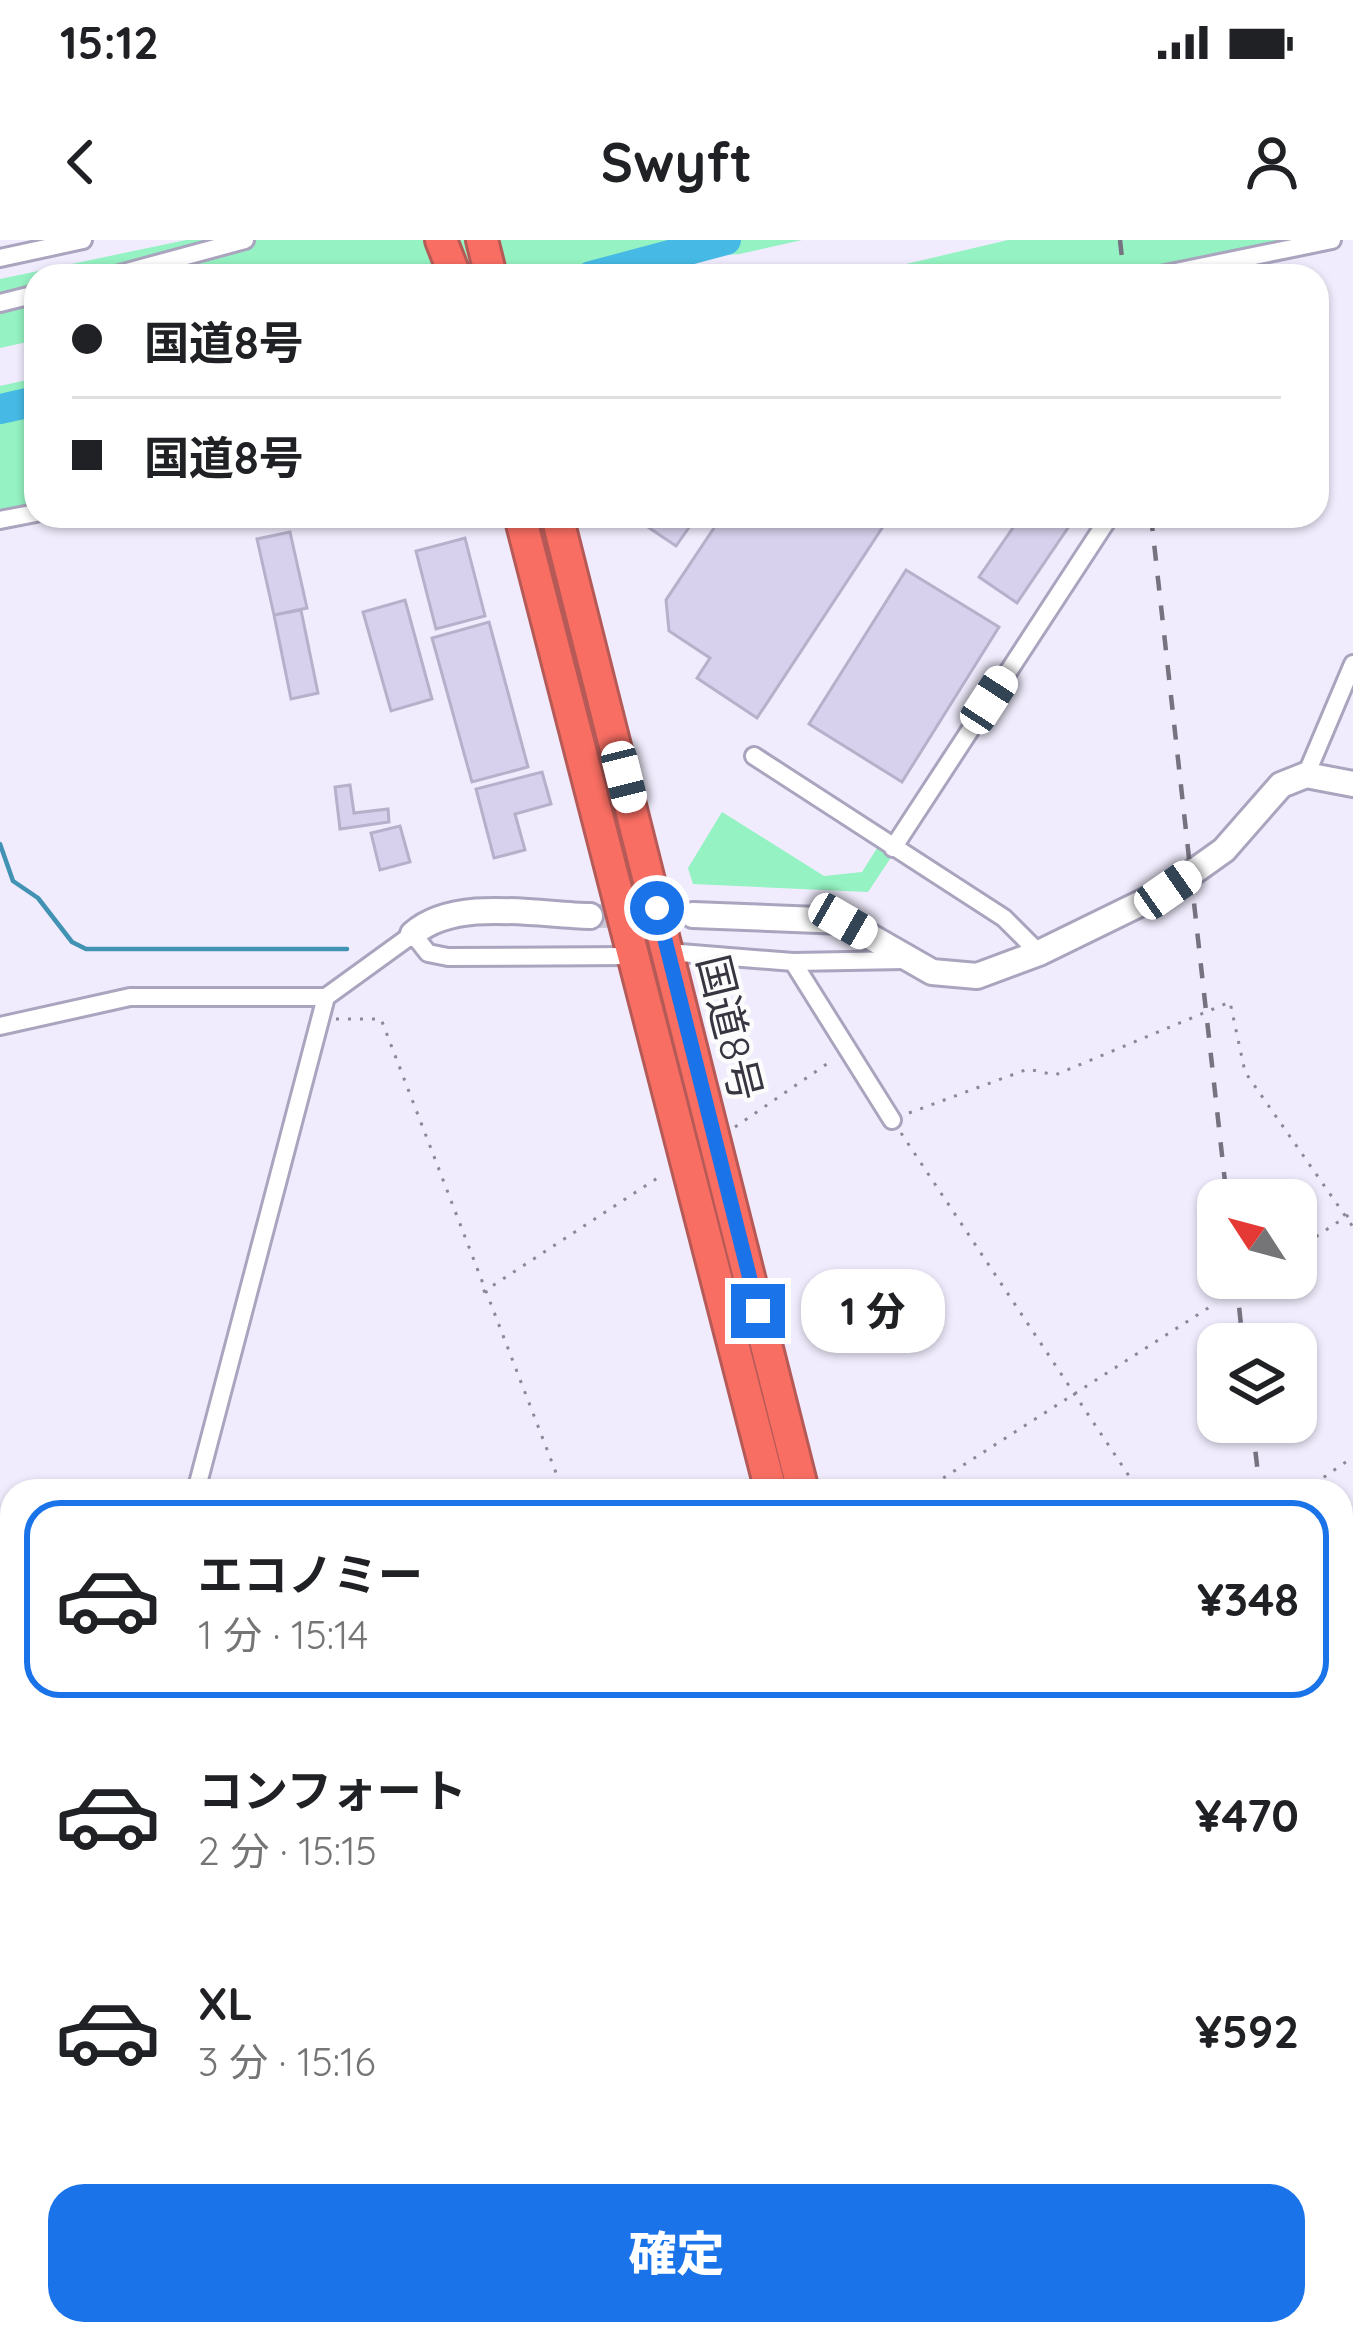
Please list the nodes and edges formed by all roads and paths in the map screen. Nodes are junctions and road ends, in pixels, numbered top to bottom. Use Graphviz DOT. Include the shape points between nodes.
graph roads {
  1 [pos="83,240"];
  2 [pos="245,240"];
  3 [pos="1332,240"];
  4 [pos="222,243"];
  5 [pos="0,258"];
  6 [pos="152,264"];
  7 [pos="1215,264"];
  8 [pos="523,528"];
  9 [pos="560,528"];
  10 [pos="1102,528"];
  11 [pos="1353,664"];
  12 [pos="754,756"];
  13 [pos="1306,775"];
  14 [pos="1353,784"];
  15 [pos="893,848"];
  16 [pos="693,915"];
  17 [pos="590,916"];
  18 [pos="413,934"];
  19 [pos="668,952"];
  20 [pos="1039,953"];
  21 [pos="633,956"];
  22 [pos="906,959"];
  23 [pos="793,962"];
  24 [pos="326,997"];
  25 [pos="320,1019"];
  26 [pos="0,1026"];
  27 [pos="846,1051"];
  28 [pos="892,1120"];
  29 [pos="735,1127"];
  30 [pos="662,1175"];
  31 [pos="1353,1211"];
  32 [pos="1346,1216"];
  33 [pos="1353,1226"];
  34 [pos="1317,1236"];
  35 [pos="483,1292"];
  36 [pos="1216,1303"];
  37 [pos="1075,1394"];
  38 [pos="1353,1457"];
  39 [pos="199,1479"];
  40 [pos="558,1479"];
  41 [pos="768,1479"];
  42 [pos="799,1479"];
  43 [pos="942,1479"];
  44 [pos="1131,1479"];
  45 [pos="1321,1479"];
  1 -- 5 [label="street"];
  2 -- 4 [label="street"];
  3 -- 7 [label="street"];
  4 -- 6 [label="street"];
  8 -- 21 [label="highway, 国道8号"];
  9 -- 19 [label="highway, 国道8号"];
  10 -- 15 [label="street"];
  11 -- 13 [label="street"];
  12 -- 15 [label="street"];
  13 -- 14 [label="street"];
  13 -- 20 [label="street" via="1264,798 1224,850 1168,890"];
  15 -- 20 [label="street" via="1004,918"];
  16 -- 22 [label="street" via="843,921"];
  17 -- 18 [label="street" via="464,914 431,919"];
  18 -- 21 [label="street" via="428,953 448,958"];
  18 -- 24 [label="street"];
  19 -- 23 [label="street"];
  19 -- 42 [label="highway, 国道8号"];
  20 -- 22 [label="street" via="977,976 932,972"];
  21 -- 41 [label="highway, 国道8号"];
  22 -- 23 [label="street"];
  23 -- 27 [label="street"];
  24 -- 25 [label="street"];
  24 -- 26 [label="street" via="130,997"];
  25 -- 35 [label="path" via="381,1019"];
  25 -- 39 [label="street"];
  27 -- 28 [label="street"];
  27 -- 29 [label="path"];
  28 -- 32 [label="path" via="1028,1069 1055,1076 1230,1002 1245,1072"];
  28 -- 37 [label="path"];
  30 -- 35 [label="path"];
  31 -- 32 [label="path"];
  32 -- 33 [label="path"];
  32 -- 34 [label="path"];
  35 -- 40 [label="path"];
  36 -- 37 [label="path"];
  37 -- 43 [label="path"];
  37 -- 44 [label="path"];
  38 -- 45 [label="path"];
}
